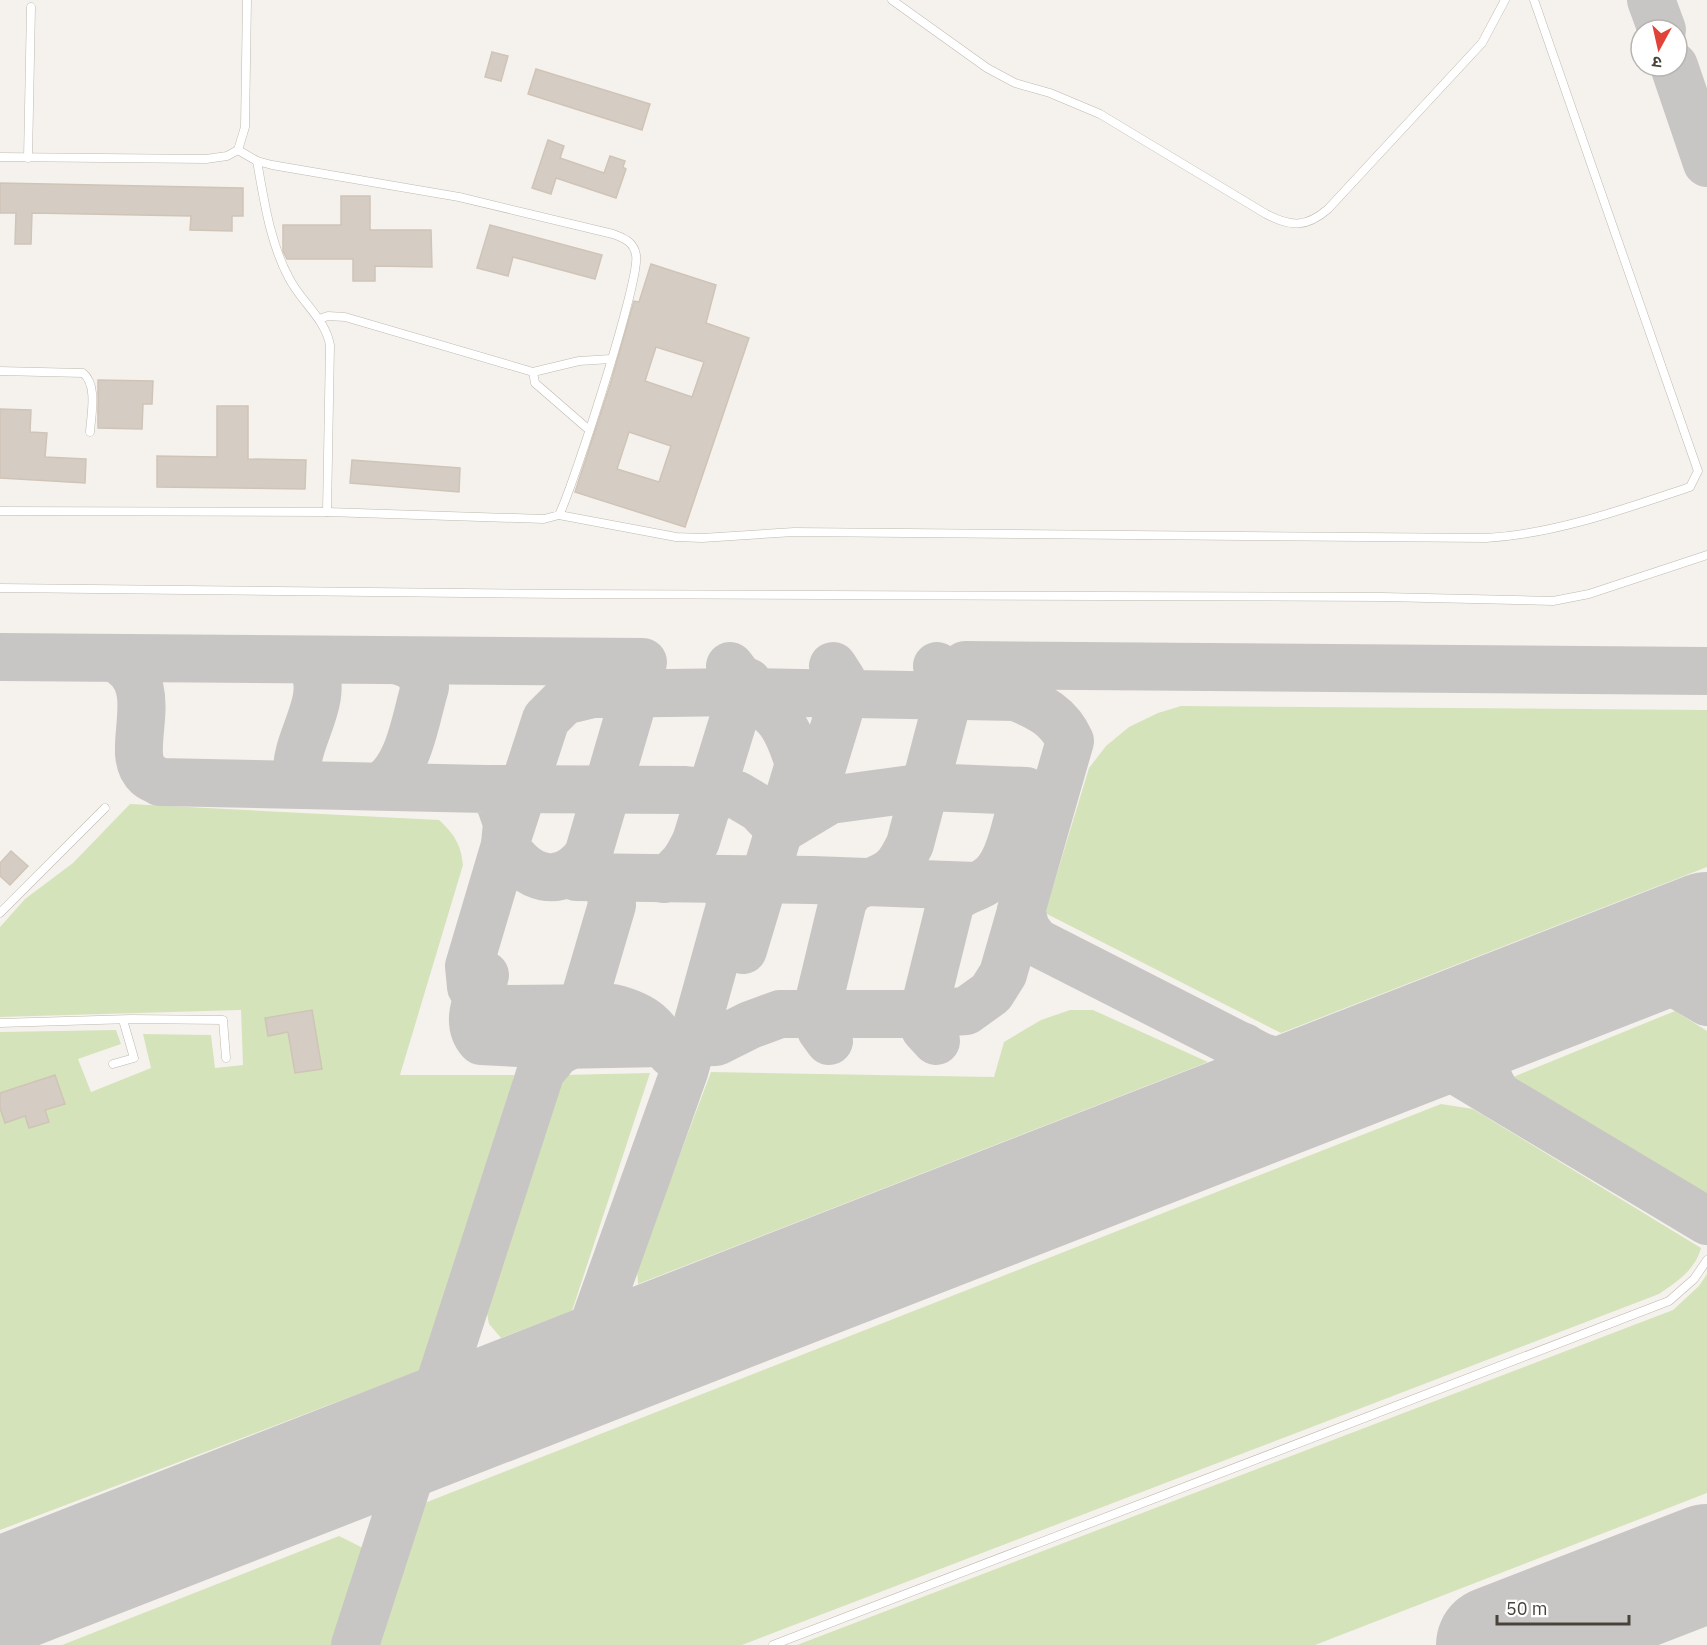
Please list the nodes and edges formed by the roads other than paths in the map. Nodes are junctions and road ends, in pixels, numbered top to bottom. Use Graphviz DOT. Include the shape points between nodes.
graph roads {
  1 [pos="247,0"];
  2 [pos="892,0"];
  3 [pos="1505,0"];
  4 [pos="1534,0"];
  5 [pos="32,7"];
  6 [pos="238,150"];
  7 [pos="0,157"];
  8 [pos="28,158"];
  9 [pos="257,161"];
  10 [pos="319,319"];
  11 [pos="611,359"];
  12 [pos="0,371"];
  13 [pos="533,372"];
  14 [pos="588,429"];
  15 [pos="90,432"];
  16 [pos="0,511"];
  17 [pos="327,513"];
  18 [pos="559,515"];
  19 [pos="1707,555"];
  20 [pos="0,588"];
  21 [pos="105,808"];
  22 [pos="0,913"];
  23 [pos="123,1020"];
  24 [pos="0,1023"];
  25 [pos="226,1058"];
  26 [pos="114,1064"];
  27 [pos="1707,1260"];
  28 [pos="772,1645"];
  1 -- 6 [label="lane" via="244,127"];
  2 -- 3 [label="lane" via="987,68 1100,114 1266,214 1285,224 1297,225 1328,209 1460,68 1482,43"];
  4 -- 18 [label="lane" via="1698,471 1690,487 1603,516 1486,538 794,532 702,538 676,537"];
  5 -- 8 [label="lane"];
  6 -- 8 [label="lane" via="206,159"];
  6 -- 9 [label="lane"];
  7 -- 8 [label="lane"];
  9 -- 10 [label="lane" via="280,261 299,296"];
  9 -- 11 [label="lane" via="459,197 626,239 636,256 635,271"];
  10 -- 13 [label="lane" via="345,317"];
  10 -- 17 [label="lane" via="330,345"];
  11 -- 13 [label="lane" via="579,361"];
  11 -- 14 [label="lane"];
  12 -- 15 [label="lane" via="83,373 92,386"];
  13 -- 14 [label="lane" via="535,383"];
  14 -- 18 [label="lane"];
  16 -- 17 [label="lane"];
  17 -- 18 [label="lane" via="544,519"];
  19 -- 20 [label="lane" via="1589,594 1553,601"];
  21 -- 22 [label="lane"];
  23 -- 24 [label="lane"];
  23 -- 25 [label="lane" via="223,1020"];
  23 -- 26 [label="lane" via="134,1058"];
  27 -- 28 [label="lane" via="1694,1280 1669,1301"];
}
